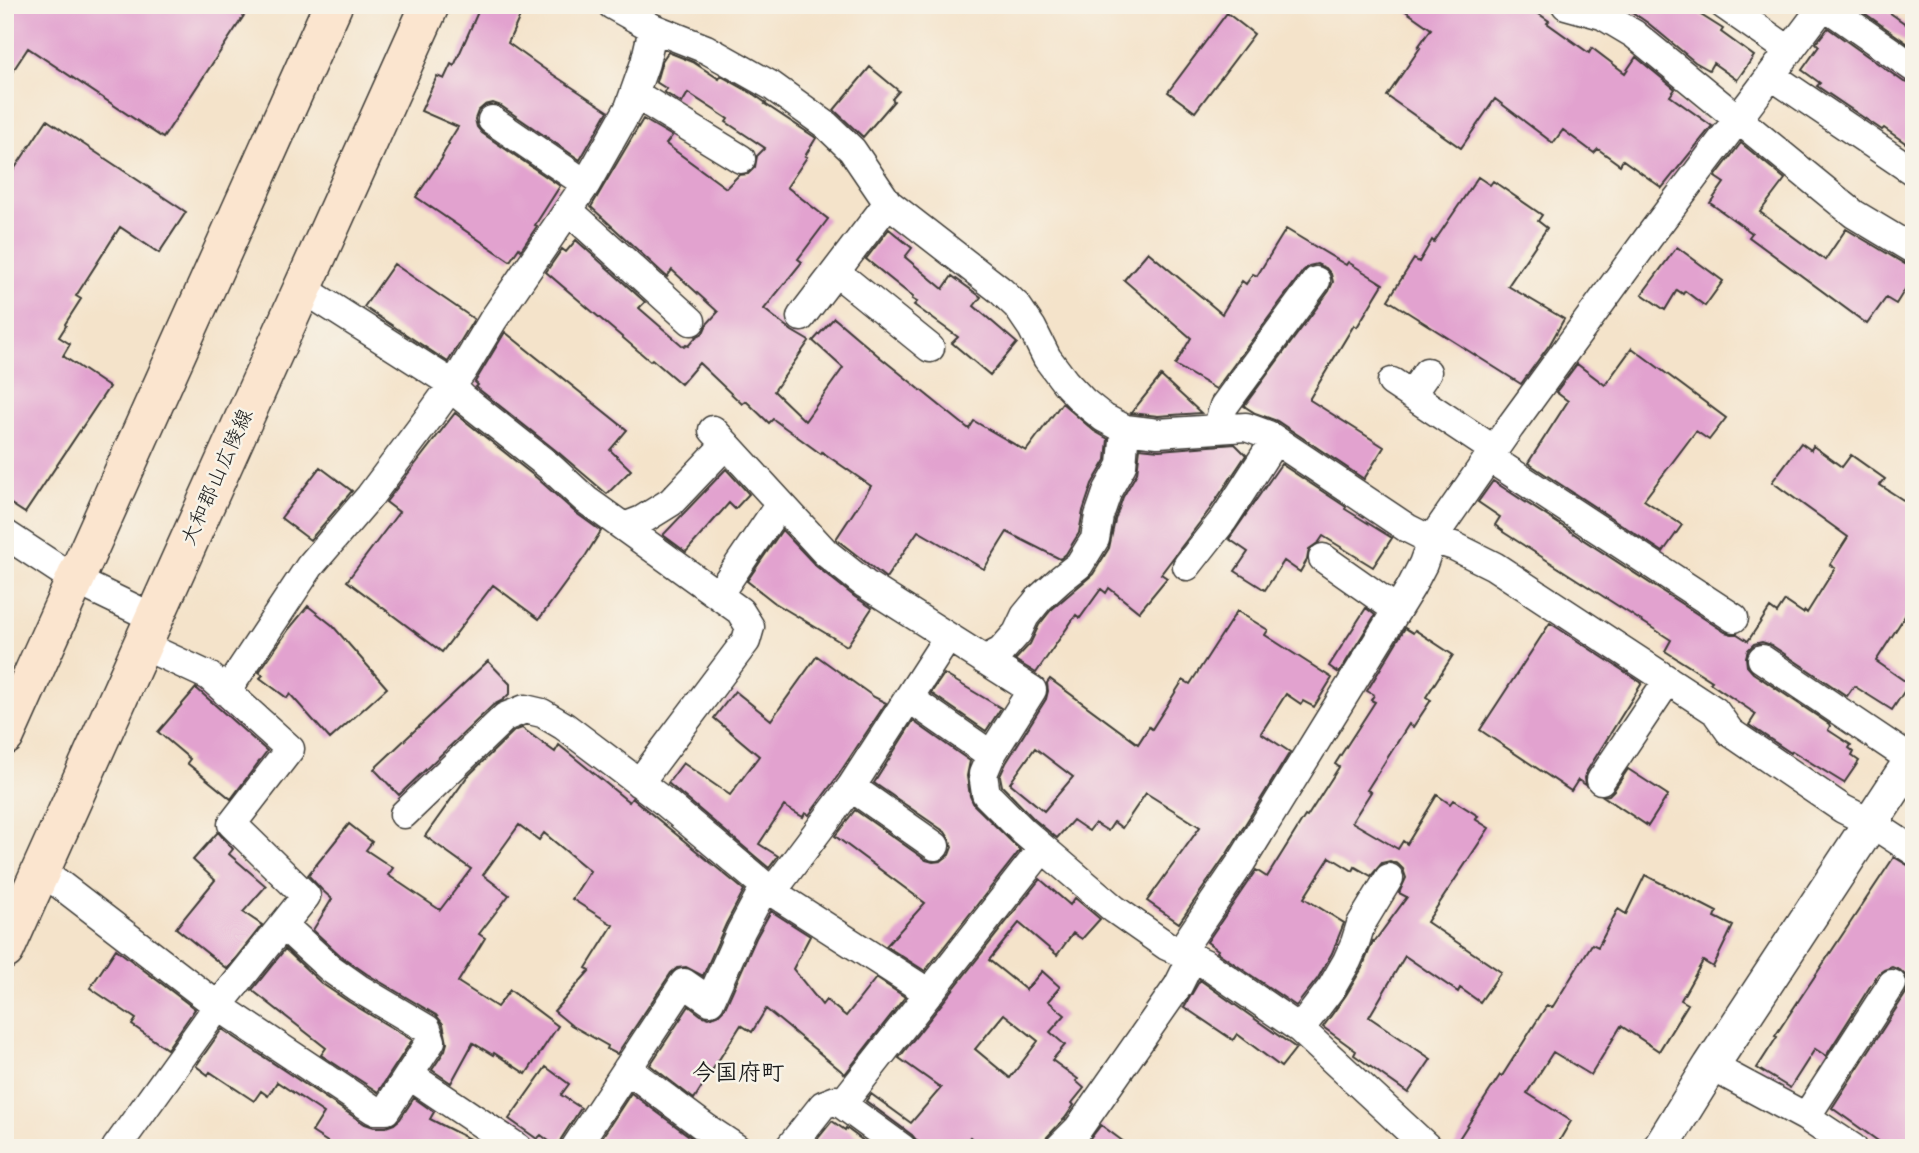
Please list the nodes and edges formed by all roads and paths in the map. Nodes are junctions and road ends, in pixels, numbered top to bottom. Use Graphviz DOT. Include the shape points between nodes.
graph roads {
  1 [pos="333,5"];
  2 [pos="430,5"];
  3 [pos="612,5"];
  4 [pos="1566,5"];
  5 [pos="1724,5"];
  6 [pos="1824,5"];
  7 [pos="650,18"];
  8 [pos="1790,51"];
  9 [pos="1914,68"];
  10 [pos="1772,76"];
  11 [pos="635,94"];
  12 [pos="492,120"];
  13 [pos="1737,120"];
  14 [pos="741,159"];
  15 [pos="1914,172"];
  16 [pos="586,184"];
  17 [pos="888,203"];
  18 [pos="568,210"];
  19 [pos="1914,250"];
  20 [pos="835,272"];
  21 [pos="1316,281"];
  22 [pos="302,288"];
  23 [pos="801,317"];
  24 [pos="691,321"];
  25 [pos="930,348"];
  26 [pos="1410,383"];
  27 [pos="451,386"];
  28 [pos="1125,429"];
  29 [pos="1217,429"];
  30 [pos="1275,440"];
  31 [pos="1491,454"];
  32 [pos="780,504"];
  33 [pos="624,527"];
  34 [pos="5,534"];
  35 [pos="1432,539"];
  36 [pos="1322,558"];
  37 [pos="1187,566"];
  38 [pos="75,580"];
  39 [pos="718,595"];
  40 [pos="1396,610"];
  41 [pos="1734,618"];
  42 [pos="148,631"];
  43 [pos="948,637"];
  44 [pos="1762,659"];
  45 [pos="984,660"];
  46 [pos="1668,680"];
  47 [pos="226,692"];
  48 [pos="909,698"];
  49 [pos="5,736"];
  50 [pos="991,755"];
  51 [pos="1913,759"];
  52 [pos="1601,780"];
  53 [pos="639,783"];
  54 [pos="851,787"];
  55 [pos="404,814"];
  56 [pos="1871,823"];
  57 [pos="935,846"];
  58 [pos="1043,849"];
  59 [pos="1914,851"];
  60 [pos="41,870"];
  61 [pos="768,889"];
  62 [pos="1386,896"];
  63 [pos="283,925"];
  64 [pos="5,950"];
  65 [pos="1186,955"];
  66 [pos="1892,984"];
  67 [pos="929,993"];
  68 [pos="218,1006"];
  69 [pos="1300,1030"];
  70 [pos="1711,1066"];
  71 [pos="627,1069"];
  72 [pos="409,1075"];
  73 [pos="842,1104"];
  74 [pos="1806,1117"];
  75 [pos="508,1145"];
  76 [pos="116,1148"];
  77 [pos="575,1148"];
  78 [pos="736,1148"];
  79 [pos="789,1148"];
  80 [pos="902,1148"];
  81 [pos="1059,1148"];
  82 [pos="1428,1148"];
  83 [pos="1660,1148"];
  84 [pos="1853,1148"];
  1 -- 38 [label="main road"];
  2 -- 22 [label="main road, 大和郡山広陵線"];
  3 -- 7 [label="street"];
  4 -- 13 [label="street" via="1602,15 1634,34"];
  5 -- 8 [label="street"];
  6 -- 8 [label="street"];
  6 -- 9 [label="street"];
  7 -- 11 [label="street"];
  7 -- 17 [label="street" via="772,86 826,125 852,150"];
  8 -- 10 [label="street"];
  10 -- 13 [label="street"];
  10 -- 15 [label="street"];
  11 -- 14 [label="street"];
  11 -- 16 [label="street"];
  12 -- 16 [label="street"];
  13 -- 19 [label="street" via="1854,214"];
  13 -- 31 [label="street"];
  16 -- 18 [label="street"];
  17 -- 20 [label="street"];
  17 -- 28 [label="street" via="1017,306 1065,382 1104,418"];
  18 -- 24 [label="street"];
  18 -- 27 [label="street"];
  20 -- 23 [label="street"];
  20 -- 25 [label="street"];
  21 -- 29 [label="street" via="1224,406"];
  22 -- 27 [label="street"];
  22 -- 42 [label="main road, 大和郡山広陵線"];
  26 -- 31 [label="street"];
  27 -- 33 [label="street"];
  27 -- 47 [label="street" via="370,496 310,566"];
  28 -- 29 [label="street" via="1158,433"];
  28 -- 45 [label="street" via="1122,465 1108,490 1095,539 1079,565 1039,599 1001,651"];
  29 -- 30 [label="street" via="1247,427"];
  30 -- 35 [label="street" via="1406,528"];
  30 -- 37 [label="street"];
  31 -- 35 [label="street"];
  31 -- 41 [label="street"];
  32 -- 33 [label="street" via="720,437 671,502"];
  32 -- 39 [label="street"];
  32 -- 43 [label="street" via="826,553"];
  33 -- 39 [label="street"];
  34 -- 38 [label="street"];
  35 -- 40 [label="street"];
  35 -- 46 [label="street" via="1494,566"];
  36 -- 40 [label="street"];
  38 -- 42 [label="street"];
  38 -- 49 [label="main road"];
  39 -- 53 [label="street" via="740,611 750,627 746,641"];
  40 -- 65 [label="street"];
  42 -- 47 [label="street"];
  42 -- 60 [label="main road, 大和郡山広陵線"];
  43 -- 45 [label="street"];
  43 -- 48 [label="street"];
  44 -- 51 [label="street"];
  45 -- 50 [label="street" via="1032,690"];
  46 -- 52 [label="street"];
  46 -- 56 [label="street" via="1715,711 1730,732"];
  47 -- 63 [label="street" via="290,749 232,824 306,896"];
  48 -- 50 [label="street"];
  48 -- 54 [label="street"];
  50 -- 58 [label="street" via="983,774 985,794"];
  51 -- 56 [label="street"];
  53 -- 55 [label="street" via="564,726 525,709 505,717"];
  53 -- 61 [label="street"];
  54 -- 57 [label="street"];
  54 -- 61 [label="street"];
  56 -- 59 [label="street"];
  56 -- 70 [label="street"];
  58 -- 65 [label="street" via="1149,935"];
  58 -- 67 [label="street"];
  60 -- 64 [label="main road, 大和郡山広陵線"];
  60 -- 68 [label="street"];
  61 -- 67 [label="street"];
  61 -- 71 [label="street" via="741,931 710,1001 684,984"];
  62 -- 69 [label="street" via="1361,923 1347,961"];
  63 -- 68 [label="street"];
  63 -- 72 [label="street" via="331,969 427,1029 431,1041"];
  65 -- 69 [label="street"];
  65 -- 81 [label="street" via="1178,986 1078,1129"];
  66 -- 74 [label="street"];
  67 -- 73 [label="street"];
  68 -- 72 [label="street" via="374,1110 386,1110"];
  68 -- 76 [label="street"];
  69 -- 82 [label="street"];
  70 -- 74 [label="street"];
  70 -- 83 [label="street"];
  71 -- 77 [label="street"];
  71 -- 78 [label="street"];
  72 -- 75 [label="street"];
  73 -- 79 [label="street" via="836,1100 823,1105"];
  73 -- 80 [label="street"];
  74 -- 84 [label="street"];
}
